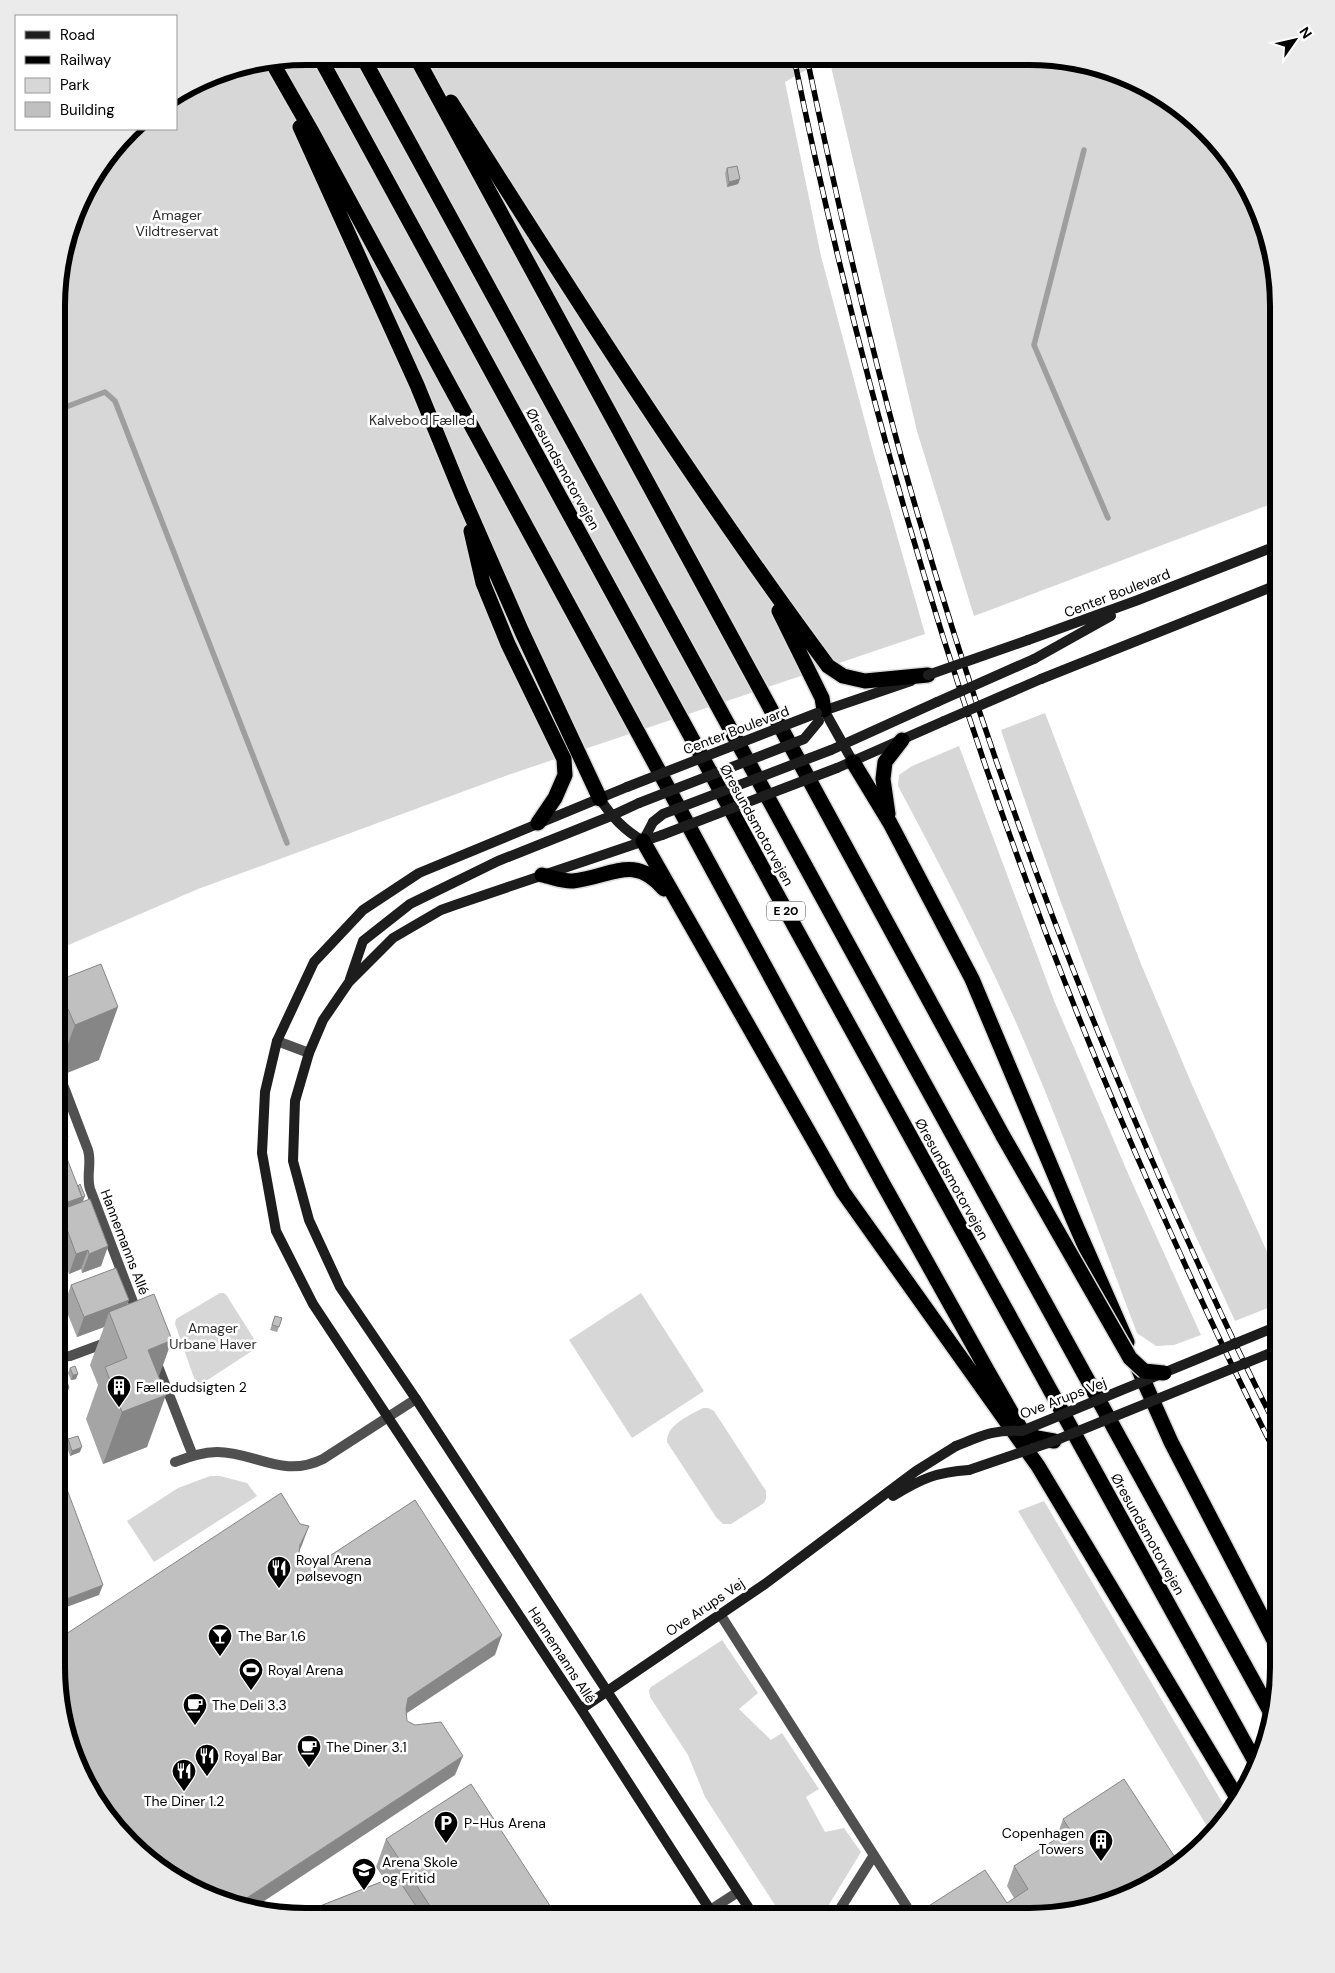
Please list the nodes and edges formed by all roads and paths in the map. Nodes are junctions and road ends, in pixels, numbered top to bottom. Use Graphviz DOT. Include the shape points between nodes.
graph roads {
  1 [pos="323,65"];
  2 [pos="367,65"];
  3 [pos="420,65"];
  4 [pos="427,65"];
  5 [pos="273,67"];
  6 [pos="274,67"];
  7 [pos="462,495"];
  8 [pos="1270,549"];
  9 [pos="763,578"];
  10 [pos="1270,588"];
  11 [pos="1138,600"];
  12 [pos="928,675"];
  13 [pos="820,715"];
  14 [pos="902,740"];
  15 [pos="844,745"];
  16 [pos="853,762"];
  17 [pos="600,799"];
  18 [pos="611,816"];
  19 [pos="538,823"];
  20 [pos="890,823"];
  21 [pos="643,841"];
  22 [pos="542,875"];
  23 [pos="696,934"];
  24 [pos="349,982"];
  25 [pos="277,1041"];
  26 [pos="309,1053"];
  27 [pos="65,1098"];
  28 [pos="143,1327"];
  29 [pos="1270,1329"];
  30 [pos="115,1339"];
  31 [pos="1270,1353"];
  32 [pos="154,1355"];
  33 [pos="65,1356"];
  34 [pos="1164,1373"];
  35 [pos="416,1399"];
  36 [pos="389,1417"];
  37 [pos="1022,1431"];
  38 [pos="1054,1442"];
  39 [pos="193,1456"];
  40 [pos="176,1462"];
  41 [pos="868,1508"];
  42 [pos="720,1614"];
  43 [pos="1270,1632"];
  44 [pos="607,1691"];
  45 [pos="1267,1705"];
  46 [pos="581,1709"];
  47 [pos="1253,1757"];
  48 [pos="1234,1793"];
  49 [pos="874,1855"];
  50 [pos="738,1892"];
  51 [pos="704,1908"];
  52 [pos="716,1908"];
  53 [pos="749,1908"];
  54 [pos="841,1908"];
  55 [pos="905,1908"];
  1 -- 47 [label="highway, Øresundsmotorvejen / E 20"];
  2 -- 45 [label="highway, Øresundsmotorvejen / E 20"];
  3 -- 34 [label="highway, bridge" via="1003,1136 1130,1358 1144,1371"];
  4 -- 9 [label="highway" via="581,307"];
  5 -- 7 [label="highway" via="417,384"];
  6 -- 37 [label="highway" via="882,1182"];
  7 -- 17 [label="highway"];
  7 -- 19 [label="highway" via="483,583 508,644 564,759 565,775 555,798"];
  8 -- 11 [label="street, Center Boulevard"];
  9 -- 12 [label="highway" via="828,666 843,676 865,681"];
  9 -- 13 [label="highway" via="822,698"];
  10 -- 14 [label="street, bridge" via="1041,679"];
  11 -- 12 [label="street, Center Boulevard, bridge"];
  11 -- 15 [label="street, bridge" via="1034,659"];
  12 -- 13 [label="street, Center Boulevard"];
  13 -- 15 [label="street"];
  13 -- 17 [label="street, Center Boulevard, bridge"];
  13 -- 18 [label="street, bridge" via="804,739"];
  14 -- 16 [label="street"];
  14 -- 20 [label="highway" via="885,762 883,779"];
  15 -- 16 [label="street"];
  15 -- 21 [label="street, bridge" via="662,814 653,822"];
  16 -- 20 [label="highway"];
  16 -- 21 [label="street, bridge"];
  17 -- 18 [label="street"];
  17 -- 19 [label="street, Center Boulevard"];
  18 -- 21 [label="street" via="626,831"];
  18 -- 24 [label="street" via="498,861 410,904 363,941"];
  19 -- 25 [label="street, Center Boulevard" via="419,873 363,910 314,962"];
  20 -- 43 [label="highway" via="972,979 1172,1442"];
  21 -- 22 [label="street"];
  21 -- 23 [label="highway"];
  22 -- 23 [label="highway" via="572,881 629,868 648,873 663,887"];
  22 -- 24 [label="street" via="441,910 394,938"];
  23 -- 48 [label="highway" via="843,1192 1038,1466"];
  24 -- 26 [label="street" via="323,1020"];
  25 -- 26 [label="street"];
  25 -- 36 [label="street, Hannemanns Allé" via="265,1092 262,1153 276,1231 314,1304"];
  26 -- 35 [label="street, Hannemanns Allé" via="295,1101 293,1161 309,1220 340,1288"];
  27 -- 28 [label="street, Hannemanns Allé" via="90,1157 90,1189"];
  29 -- 34 [label="street, Ove Arups Vej, bridge"];
  30 -- 33 [label="street"];
  31 -- 38 [label="street, Ove Arups Vej, bridge"];
  32 -- 39 [label="street"];
  34 -- 37 [label="street, Ove Arups Vej, bridge"];
  35 -- 36 [label="street"];
  35 -- 44 [label="street, Hannemanns Allé"];
  36 -- 39 [label="street" via="323,1459 306,1466 282,1466 230,1453 205,1452"];
  36 -- 46 [label="street, Hannemanns Allé"];
  37 -- 38 [label="highway, bridge"];
  37 -- 41 [label="street, Ove Arups Vej, bridge" via="1002,1430 956,1446"];
  38 -- 41 [label="street, Ove Arups Vej, bridge" via="969,1470 928,1477"];
  39 -- 40 [label="street"];
  41 -- 42 [label="street, Ove Arups Vej"];
  42 -- 44 [label="street, Ove Arups Vej"];
  42 -- 49 [label="street"];
  44 -- 46 [label="street, Ove Arups Vej"];
  44 -- 50 [label="street, Hannemanns Allé"];
  46 -- 51 [label="street, Hannemanns Allé"];
  49 -- 54 [label="street"];
  49 -- 55 [label="street"];
  50 -- 52 [label="street, Hannemanns Allé"];
  50 -- 53 [label="street, Hannemanns Allé"];
}
